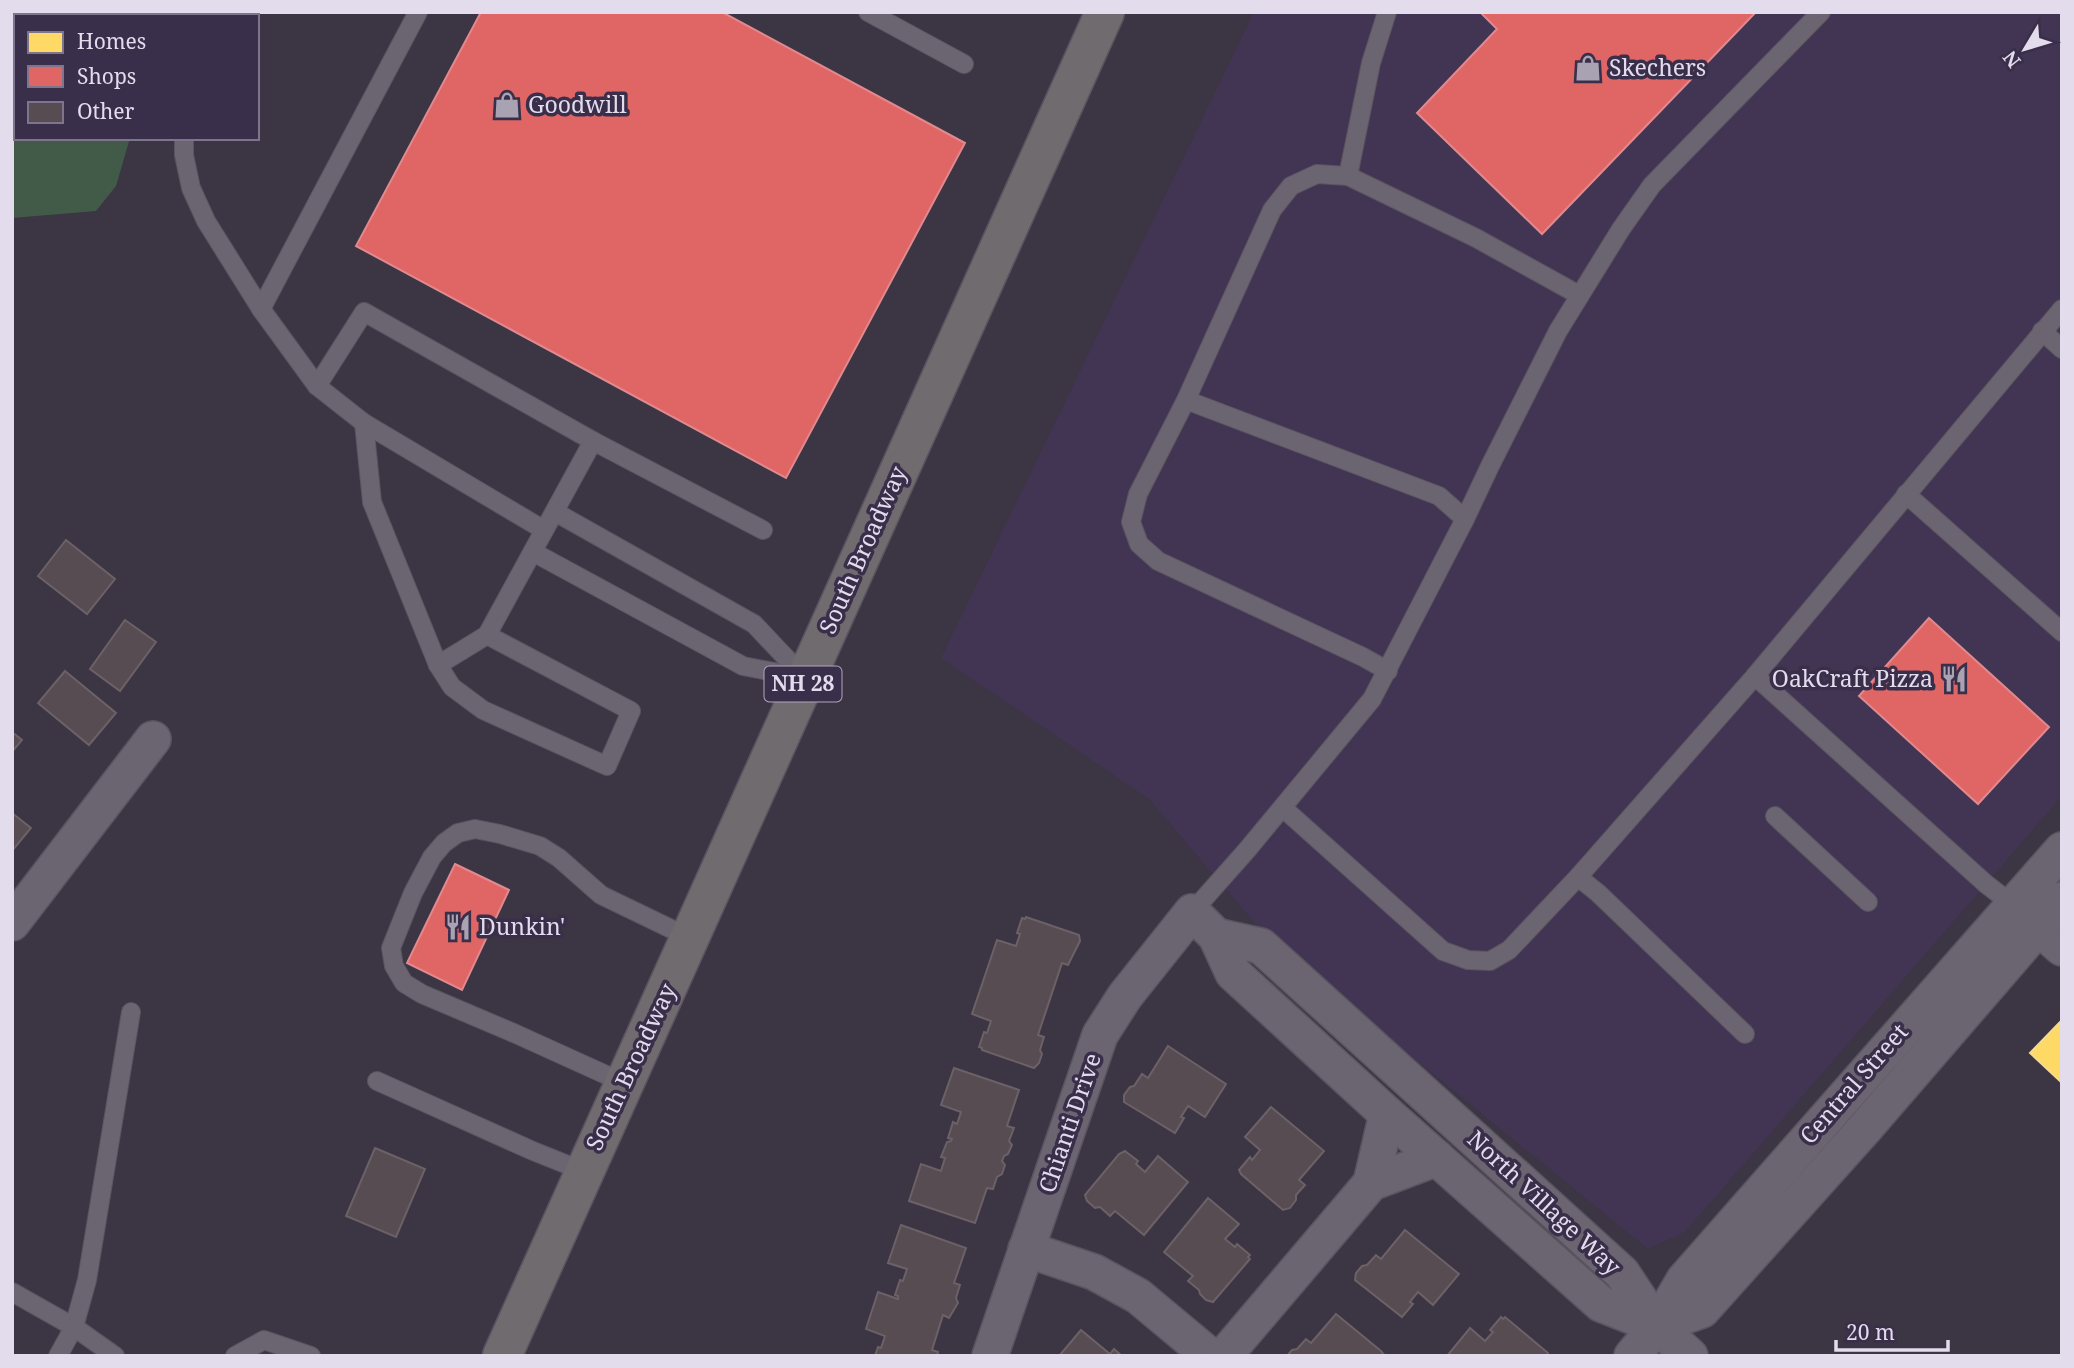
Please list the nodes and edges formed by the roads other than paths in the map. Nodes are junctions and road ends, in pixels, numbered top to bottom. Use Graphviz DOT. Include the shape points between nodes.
graph roads {
  1 [pos="418,12"];
  2 [pos="868,12"];
  3 [pos="1105,12"];
  4 [pos="1387,12"];
  5 [pos="1821,12"];
  6 [pos="964,64"];
  7 [pos="184,140"];
  8 [pos="1348,176"];
  9 [pos="1579,295"];
  10 [pos="261,309"];
  11 [pos="2062,309"];
  12 [pos="2042,331"];
  13 [pos="2062,349"];
  14 [pos="317,386"];
  15 [pos="1186,400"];
  16 [pos="364,423"];
  17 [pos="593,441"];
  18 [pos="1906,494"];
  19 [pos="555,512"];
  20 [pos="1465,519"];
  21 [pos="544,530"];
  22 [pos="763,530"];
  23 [pos="533,552"];
  24 [pos="2062,632"];
  25 [pos="487,635"];
  26 [pos="438,664"];
  27 [pos="1388,671"];
  28 [pos="1755,676"];
  29 [pos="805,678"];
  30 [pos="153,740"];
  31 [pos="1283,808"];
  32 [pos="1775,817"];
  33 [pos="2062,850"];
  34 [pos="1578,877"];
  35 [pos="2062,900"];
  36 [pos="1868,902"];
  37 [pos="2012,904"];
  38 [pos="12,923"];
  39 [pos="1204,924"];
  40 [pos="690,938"];
  41 [pos="2050,938"];
  42 [pos="131,1012"];
  43 [pos="1745,1034"];
  44 [pos="377,1081"];
  45 [pos="624,1083"];
  46 [pos="1387,1114"];
  47 [pos="1437,1158"];
  48 [pos="583,1171"];
  49 [pos="1371,1183"];
  50 [pos="1026,1249"];
  51 [pos="12,1292"];
  52 [pos="1657,1326"];
  53 [pos="74,1328"];
  54 [pos="58,1356"];
  55 [pos="115,1356"];
  56 [pos="235,1356"];
  57 [pos="311,1356"];
  58 [pos="502,1356"];
  59 [pos="990,1356"];
  60 [pos="1210,1356"];
  61 [pos="1224,1356"];
  62 [pos="1632,1356"];
  63 [pos="1690,1356"];
  1 -- 10 [label="lane"];
  2 -- 6 [label="lane"];
  3 -- 29 [label="main road, South Broadway / NH 28"];
  4 -- 8 [label="lane" via="1371,64"];
  5 -- 9 [label="lane" via="1652,185"];
  7 -- 10 [label="lane" via="191,188"];
  8 -- 9 [label="lane" via="1476,238"];
  8 -- 15 [label="lane" via="1317,174 1291,186 1272,210"];
  9 -- 20 [label="lane"];
  10 -- 14 [label="lane"];
  11 -- 12 [label="lane"];
  12 -- 13 [label="lane"];
  12 -- 18 [label="lane"];
  14 -- 16 [label="lane"];
  14 -- 17 [label="lane" via="364,312"];
  15 -- 20 [label="lane" via="1439,496"];
  15 -- 27 [label="lane" via="1138,494 1131,522 1139,544 1158,561"];
  16 -- 21 [label="lane"];
  16 -- 26 [label="lane" via="372,502"];
  17 -- 19 [label="lane"];
  17 -- 22 [label="lane"];
  18 -- 24 [label="lane"];
  18 -- 28 [label="lane"];
  19 -- 21 [label="lane"];
  19 -- 29 [label="lane" via="754,624"];
  20 -- 27 [label="lane"];
  21 -- 23 [label="lane"];
  23 -- 25 [label="lane"];
  23 -- 29 [label="lane" via="743,666"];
  25 -- 26 [label="lane"];
  25 -- 26 [label="lane" via="631,711 607,766 483,710 452,687"];
  27 -- 31 [label="lane" via="1354,723"];
  28 -- 34 [label="lane"];
  28 -- 37 [label="lane"];
  29 -- 40 [label="main road, South Broadway / NH 28"];
  30 -- 38 [label="street"];
  31 -- 34 [label="lane" via="1443,951 1468,960 1490,961 1509,950"];
  31 -- 39 [label="lane"];
  32 -- 36 [label="lane"];
  33 -- 37 [label="street, Central Street"];
  34 -- 43 [label="lane"];
  35 -- 41 [label="street, Central Street"];
  37 -- 41 [label="street"];
  37 -- 52 [label="street, Central Street" via="1684,1280"];
  39 -- 46 [label="street, North Village Way" via="1233,973"];
  39 -- 50 [label="street, Chianti Drive" via="1125,996 1100,1035"];
  39 -- 52 [label="street, North Village Way" via="1261,946 1622,1273"];
  40 -- 45 [label="main road, South Broadway / NH 28"];
  40 -- 45 [label="lane" via="601,895 540,846 475,829 444,843 413,892 391,948 404,984"];
  41 -- 52 [label="street, Central Street" via="1866,1127 1702,1310"];
  42 -- 53 [label="lane" via="87,1280"];
  44 -- 48 [label="lane"];
  45 -- 48 [label="main road, South Broadway / NH 28"];
  46 -- 47 [label="street, North Village Way"];
  46 -- 49 [label="street"];
  47 -- 49 [label="street"];
  47 -- 52 [label="street, North Village Way" via="1601,1304"];
  48 -- 58 [label="main road, South Broadway / NH 28"];
  49 -- 61 [label="street"];
  50 -- 59 [label="street, Chianti Drive"];
  50 -- 60 [label="street" via="1094,1272 1138,1296"];
  51 -- 53 [label="lane"];
  52 -- 62 [label="street, Central Street"];
  52 -- 63 [label="street"];
  53 -- 54 [label="lane"];
  53 -- 55 [label="lane"];
  56 -- 57 [label="lane" via="264,1340"];
}
